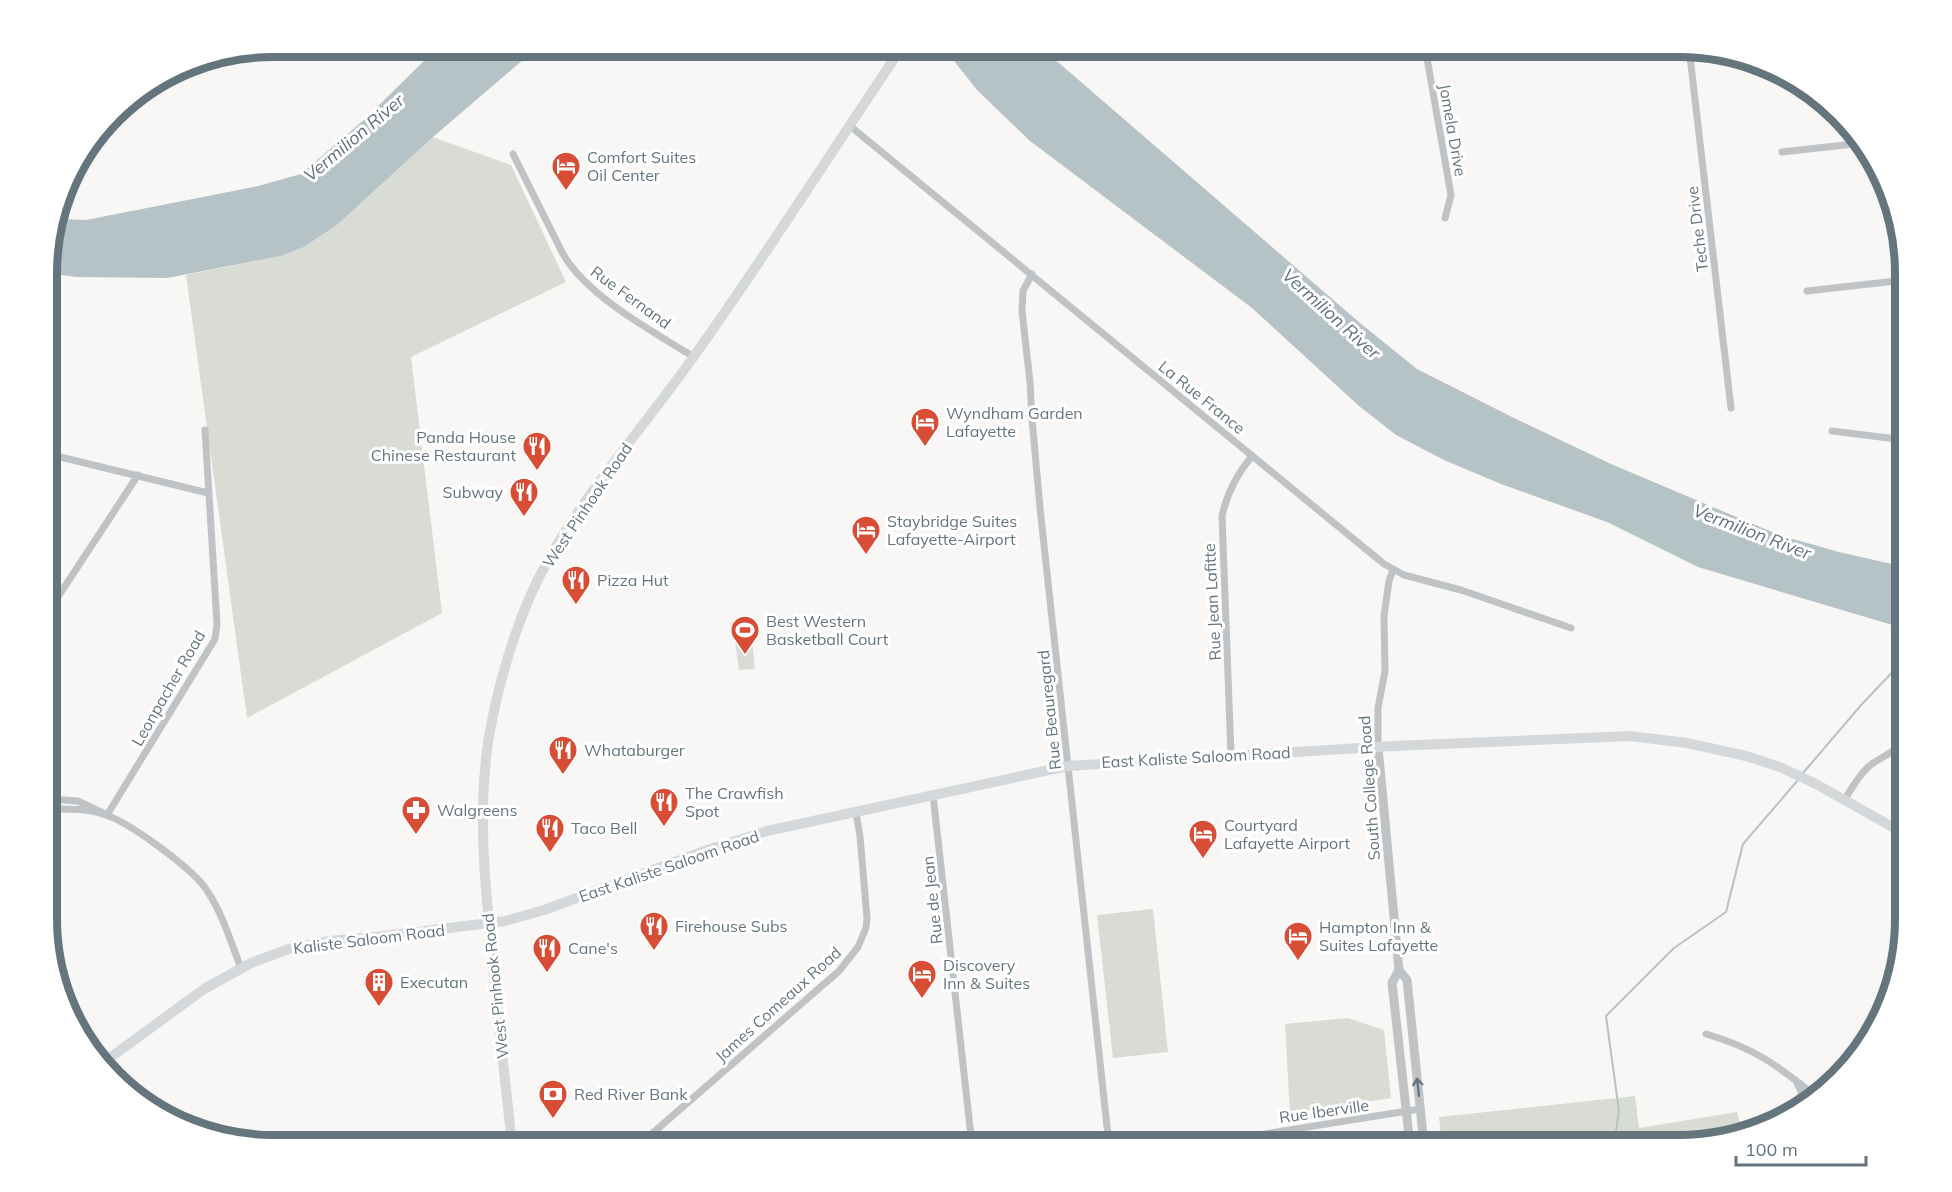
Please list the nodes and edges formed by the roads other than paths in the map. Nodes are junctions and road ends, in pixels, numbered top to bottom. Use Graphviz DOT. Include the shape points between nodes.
graph roads {
  1 [pos="895,57"];
  2 [pos="1427,57"];
  3 [pos="1690,57"];
  4 [pos="850,126"];
  5 [pos="1852,144"];
  6 [pos="1782,152"];
  7 [pos="513,154"];
  8 [pos="1445,218"];
  9 [pos="1032,274"];
  10 [pos="1895,281"];
  11 [pos="1807,291"];
  12 [pos="694,357"];
  13 [pos="1731,408"];
  14 [pos="204,430"];
  15 [pos="1832,431"];
  16 [pos="1895,439"];
  17 [pos="57,456"];
  18 [pos="1252,456"];
  19 [pos="138,475"];
  20 [pos="208,493"];
  21 [pos="1394,570"];
  22 [pos="57,598"];
  23 [pos="1571,628"];
  24 [pos="1378,747"];
  25 [pos="1895,749"];
  26 [pos="1232,755"];
  27 [pos="1068,766"];
  28 [pos="933,795"];
  29 [pos="57,800"];
  30 [pos="1844,801"];
  31 [pos="57,809"];
  32 [pos="856,813"];
  33 [pos="107,815"];
  34 [pos="1895,829"];
  35 [pos="488,924"];
  36 [pos="241,968"];
  37 [pos="1399,970"];
  38 [pos="1706,1034"];
  39 [pos="109,1059"];
  40 [pos="1796,1081"];
  41 [pos="1809,1091"];
  42 [pos="1803,1096"];
  43 [pos="1420,1109"];
  44 [pos="1406,1112"];
  45 [pos="511,1135"];
  46 [pos="650,1135"];
  47 [pos="971,1135"];
  48 [pos="1108,1135"];
  49 [pos="1260,1135"];
  50 [pos="1409,1135"];
  51 [pos="1423,1135"];
  1 -- 4 [label="main road, West Pinhook Road"];
  2 -- 8 [label="street, Jomela Drive" via="1450,195"];
  3 -- 13 [label="street, Teche Drive"];
  4 -- 9 [label="street, La Rue France"];
  4 -- 12 [label="main road, West Pinhook Road"];
  5 -- 6 [label="street"];
  7 -- 12 [label="street, Rue Fernand" via="569,266 611,303"];
  9 -- 18 [label="street, La Rue France"];
  9 -- 27 [label="street, Rue Beauregard" via="1023,291 1022,311"];
  10 -- 11 [label="street"];
  12 -- 35 [label="main road, West Pinhook Road" via="575,518 546,565 520,624 496,702 485,773 483,829"];
  14 -- 20 [label="street, Leonpacher Road"];
  15 -- 16 [label="street"];
  17 -- 19 [label="street"];
  18 -- 21 [label="street, La Rue France"];
  18 -- 26 [label="street, Rue Jean Lafitte" via="1232,485 1222,516"];
  19 -- 20 [label="street"];
  19 -- 22 [label="street"];
  20 -- 33 [label="street, Leonpacher Road" via="217,624 214,639"];
  21 -- 23 [label="street, La Rue France"];
  21 -- 24 [label="street, South College Road" via="1384,616"];
  24 -- 26 [label="main road, East Kaliste Saloom Road"];
  24 -- 30 [label="main road, East Kaliste Saloom Road" via="1630,736 1746,756 1780,767"];
  24 -- 37 [label="street, South College Road"];
  25 -- 30 [label="street" via="1867,768"];
  26 -- 27 [label="main road, East Kaliste Saloom Road"];
  27 -- 28 [label="main road, East Kaliste Saloom Road"];
  27 -- 48 [label="street, Rue Beauregard"];
  28 -- 32 [label="main road, East Kaliste Saloom Road"];
  28 -- 47 [label="street, Rue de Jean"];
  29 -- 33 [label="street" via="78,801"];
  30 -- 34 [label="main road, East Kaliste Saloom Road"];
  31 -- 33 [label="street"];
  32 -- 35 [label="main road, East Kaliste Saloom Road" via="737,840 544,910"];
  32 -- 46 [label="street, James Comeaux Road" via="867,918 854,954"];
  33 -- 36 [label="street" via="179,862 201,882"];
  35 -- 36 [label="main road, Kaliste Saloom Road" via="314,943 272,954"];
  35 -- 45 [label="main road, West Pinhook Road"];
  36 -- 39 [label="main road, Kaliste Saloom Road" via="188,999"];
  43 -- 37 [label="street, South College Road, one-way" via="1407,980"];
  37 -- 44 [label="street, South College Road" via="1392,982"];
  38 -- 40 [label="street" via="1754,1052"];
  40 -- 41 [label="street"];
  40 -- 42 [label="street"];
  43 -- 44 [label="street, Rue Iberville"];
  43 -- 51 [label="street, South College Road"];
  44 -- 49 [label="street, Rue Iberville"];
  44 -- 50 [label="street, South College Road"];
}
